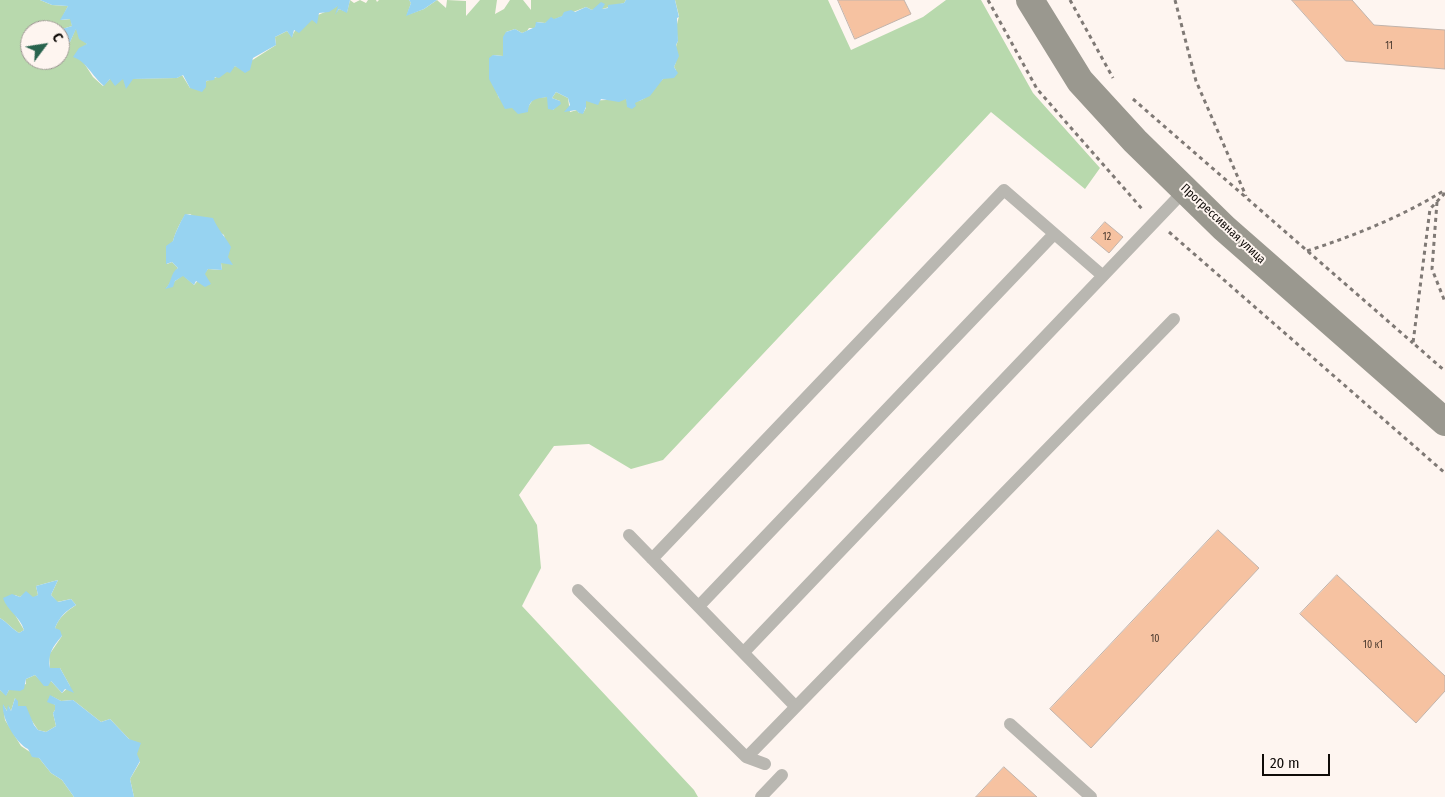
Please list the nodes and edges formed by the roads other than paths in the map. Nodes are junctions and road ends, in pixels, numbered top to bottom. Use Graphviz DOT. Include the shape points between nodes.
graph roads {
  1 [pos="1030,0"];
  2 [pos="1185,190"];
  3 [pos="1054,234"];
  4 [pos="1103,276"];
  5 [pos="1174,319"];
  6 [pos="1445,422"];
  7 [pos="629,535"];
  8 [pos="652,559"];
  9 [pos="578,590"];
  10 [pos="699,606"];
  11 [pos="744,652"];
  12 [pos="796,707"];
  13 [pos="1010,724"];
  14 [pos="747,757"];
  15 [pos="765,764"];
  16 [pos="782,775"];
  17 [pos="760,797"];
  18 [pos="1091,797"];
  1 -- 2 [label="street, Прогрессивная улица" via="1080,80"];
  2 -- 4 [label="lane"];
  2 -- 6 [label="street, Прогрессивная улица"];
  3 -- 4 [label="lane"];
  3 -- 8 [label="lane" via="1004,190"];
  3 -- 10 [label="lane"];
  4 -- 11 [label="lane"];
  5 -- 12 [label="lane"];
  7 -- 8 [label="lane"];
  8 -- 10 [label="lane"];
  9 -- 14 [label="lane"];
  10 -- 11 [label="lane"];
  11 -- 12 [label="lane"];
  12 -- 14 [label="lane"];
  13 -- 18 [label="lane"];
  14 -- 15 [label="lane"];
  16 -- 17 [label="lane"];
}
